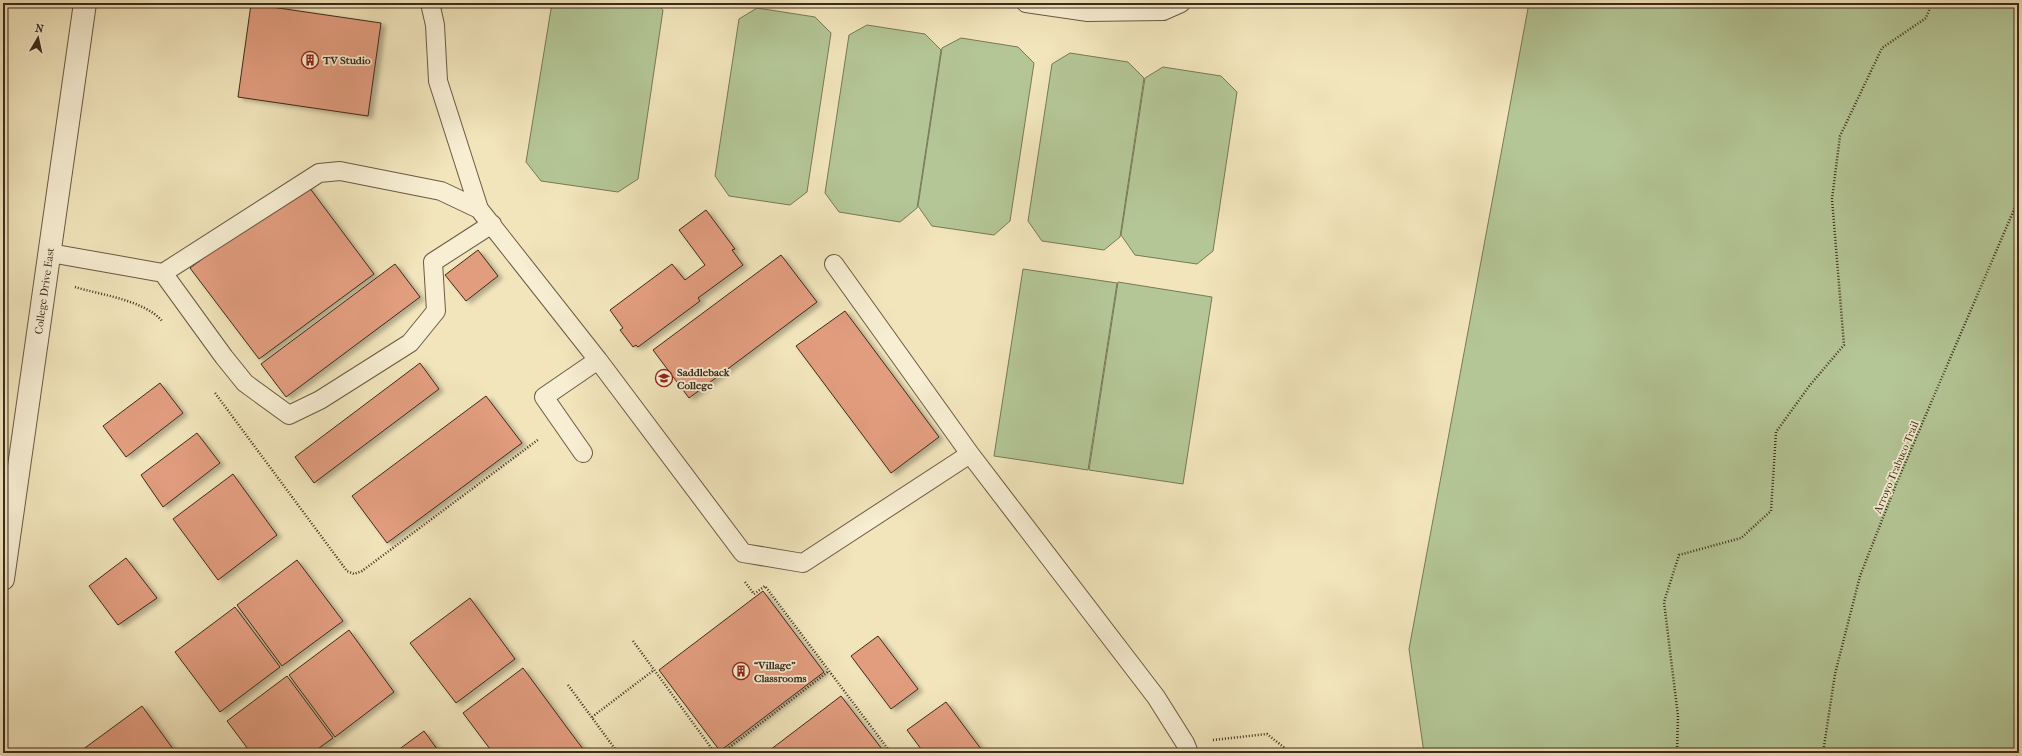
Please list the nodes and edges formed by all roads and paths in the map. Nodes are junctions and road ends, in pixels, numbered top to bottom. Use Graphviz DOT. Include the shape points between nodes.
graph roads {
  1 [pos="85,3"];
  2 [pos="430,3"];
  3 [pos="1026,3"];
  4 [pos="1182,3"];
  5 [pos="1932,3"];
  6 [pos="2019,198"];
  7 [pos="479,209"];
  8 [pos="492,224"];
  9 [pos="50,253"];
  10 [pos="834,264"];
  11 [pos="163,273"];
  12 [pos="70,286"];
  13 [pos="166,326"];
  14 [pos="598,360"];
  15 [pos="213,391"];
  16 [pos="562,422"];
  17 [pos="584,452"];
  18 [pos="970,454"];
  19 [pos="3,579"];
  20 [pos="633,641"];
  21 [pos="654,670"];
  22 [pos="829,671"];
  23 [pos="568,685"];
  24 [pos="592,717"];
  25 [pos="1187,748"];
  26 [pos="618,753"];
  27 [pos="715,753"];
  28 [pos="722,753"];
  29 [pos="1291,753"];
  30 [pos="1677,753"];
  31 [pos="1823,753"];
  1 -- 9 [label="street, College Drive East"];
  2 -- 7 [label="lane" via="435,25 438,81"];
  3 -- 4 [label="lane" via="1088,12 1163,11"];
  5 -- 30 [label="path" via="1926,18 1882,48 1840,136 1832,200 1844,345 1810,385 1776,432 1771,511 1741,538 1679,555 1664,602 1678,716"];
  6 -- 31 [label="path, Arroyo Trabuco Trail" via="1897,482 1860,576 1835,674"];
  7 -- 8 [label="lane"];
  7 -- 11 [label="lane" via="441,191 340,171 319,173"];
  8 -- 11 [label="lane" via="433,262 436,311 410,343 320,400 289,415 245,383"];
  8 -- 14 [label="lane"];
  9 -- 11 [label="lane"];
  9 -- 19 [label="street, College Drive East"];
  10 -- 18 [label="lane"];
  12 -- 13 [label="path" via="140,306 153,312"];
  14 -- 16 [label="lane" via="544,397"];
  14 -- 18 [label="lane" via="742,553 802,563"];
  15 -- 16 [label="path" via="347,571 354,574 362,571"];
  16 -- 17 [label="lane"];
  18 -- 25 [label="lane" via="1156,697"];
  20 -- 21 [label="path"];
  21 -- 24 [label="path"];
  21 -- 27 [label="path"];
  22 -- 28 [label="path"];
  23 -- 24 [label="path"];
  24 -- 26 [label="path"];
  25 -- 29 [label="path" via="1267,734"];
}
